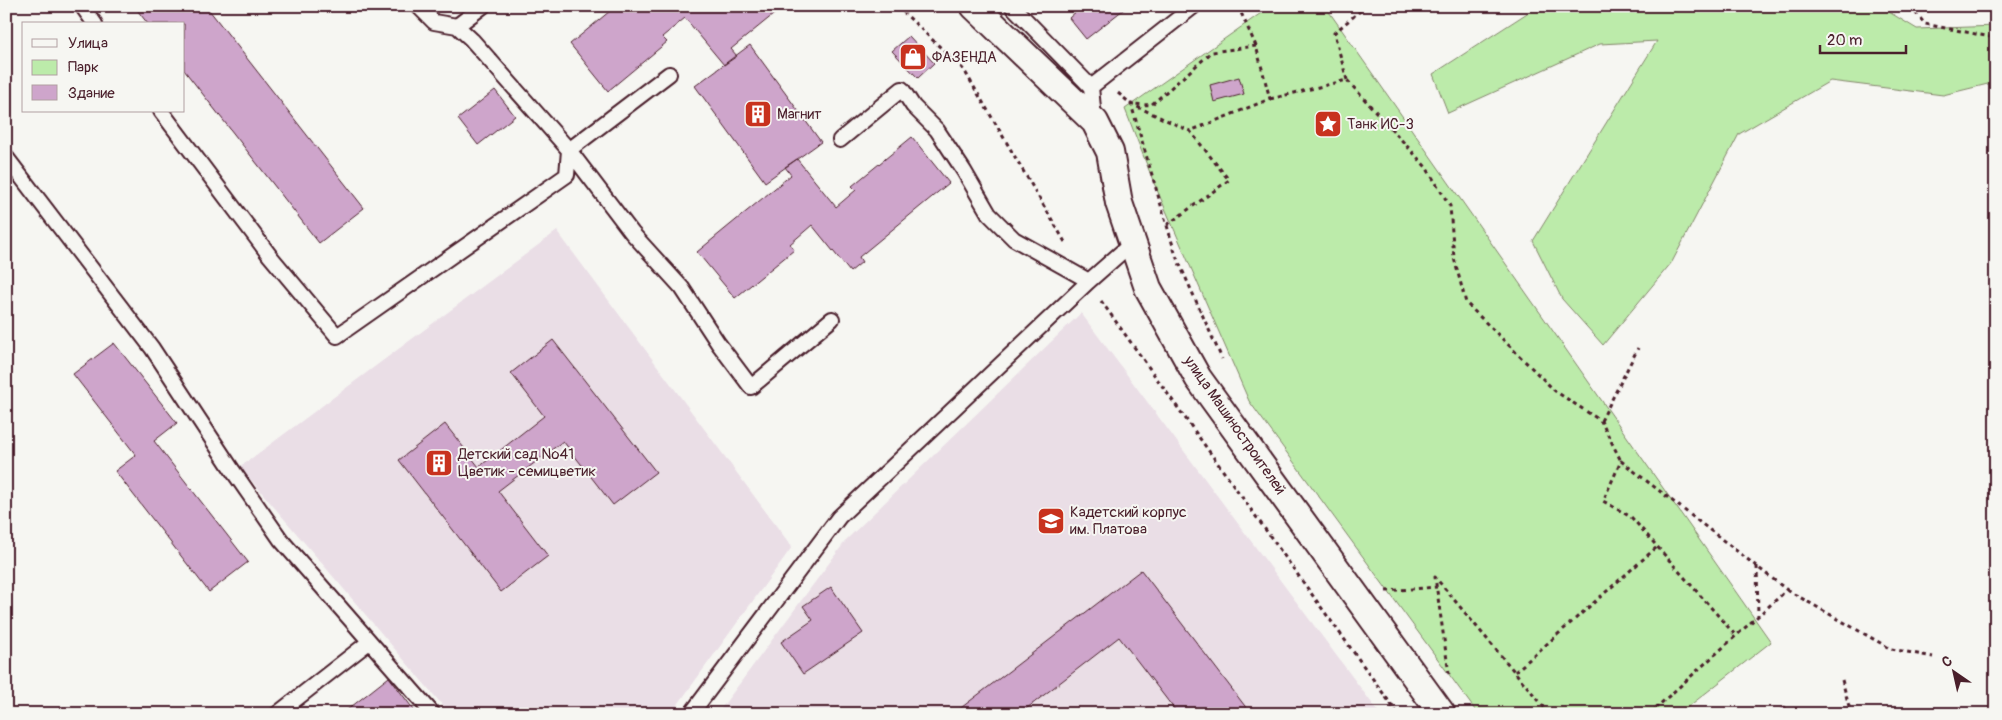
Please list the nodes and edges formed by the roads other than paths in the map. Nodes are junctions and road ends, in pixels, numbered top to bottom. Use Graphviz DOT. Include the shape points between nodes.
graph roads {
  1 [pos="82,6"];
  2 [pos="418,6"];
  3 [pos="483,6"];
  4 [pos="974,6"];
  5 [pos="1012,6"];
  6 [pos="1194,6"];
  7 [pos="94,22"];
  8 [pos="457,26"];
  9 [pos="669,74"];
  10 [pos="1091,87"];
  11 [pos="162,112"];
  12 [pos="1095,122"];
  13 [pos="840,140"];
  14 [pos="569,150"];
  15 [pos="6,157"];
  16 [pos="1132,243"];
  17 [pos="1089,281"];
  18 [pos="832,319"];
  19 [pos="369,642"];
  20 [pos="277,714"];
  21 [pos="433,714"];
  22 [pos="691,714"];
  23 [pos="1442,714"];
  1 -- 7 [label="lane"];
  2 -- 8 [label="lane" via="434,22"];
  3 -- 8 [label="lane"];
  4 -- 12 [label="street, улица Машиностроителей"];
  5 -- 10 [label="lane"];
  6 -- 10 [label="lane"];
  8 -- 14 [label="lane"];
  9 -- 14 [label="lane"];
  10 -- 12 [label="lane"];
  11 -- 14 [label="lane" via="270,256 337,336 567,175"];
  12 -- 16 [label="street, улица Машиностроителей" via="1110,152 1119,204"];
  13 -- 17 [label="lane" via="902,89 913,106 937,130 989,214 1014,239"];
  14 -- 18 [label="lane" via="632,233 682,288 751,387"];
  15 -- 19 [label="lane" via="152,348 281,540"];
  16 -- 17 [label="lane"];
  16 -- 23 [label="street, улица Машиностроителей" via="1148,288 1198,378"];
  17 -- 22 [label="lane" via="839,517"];
  19 -- 20 [label="lane"];
  19 -- 21 [label="lane"];
}
